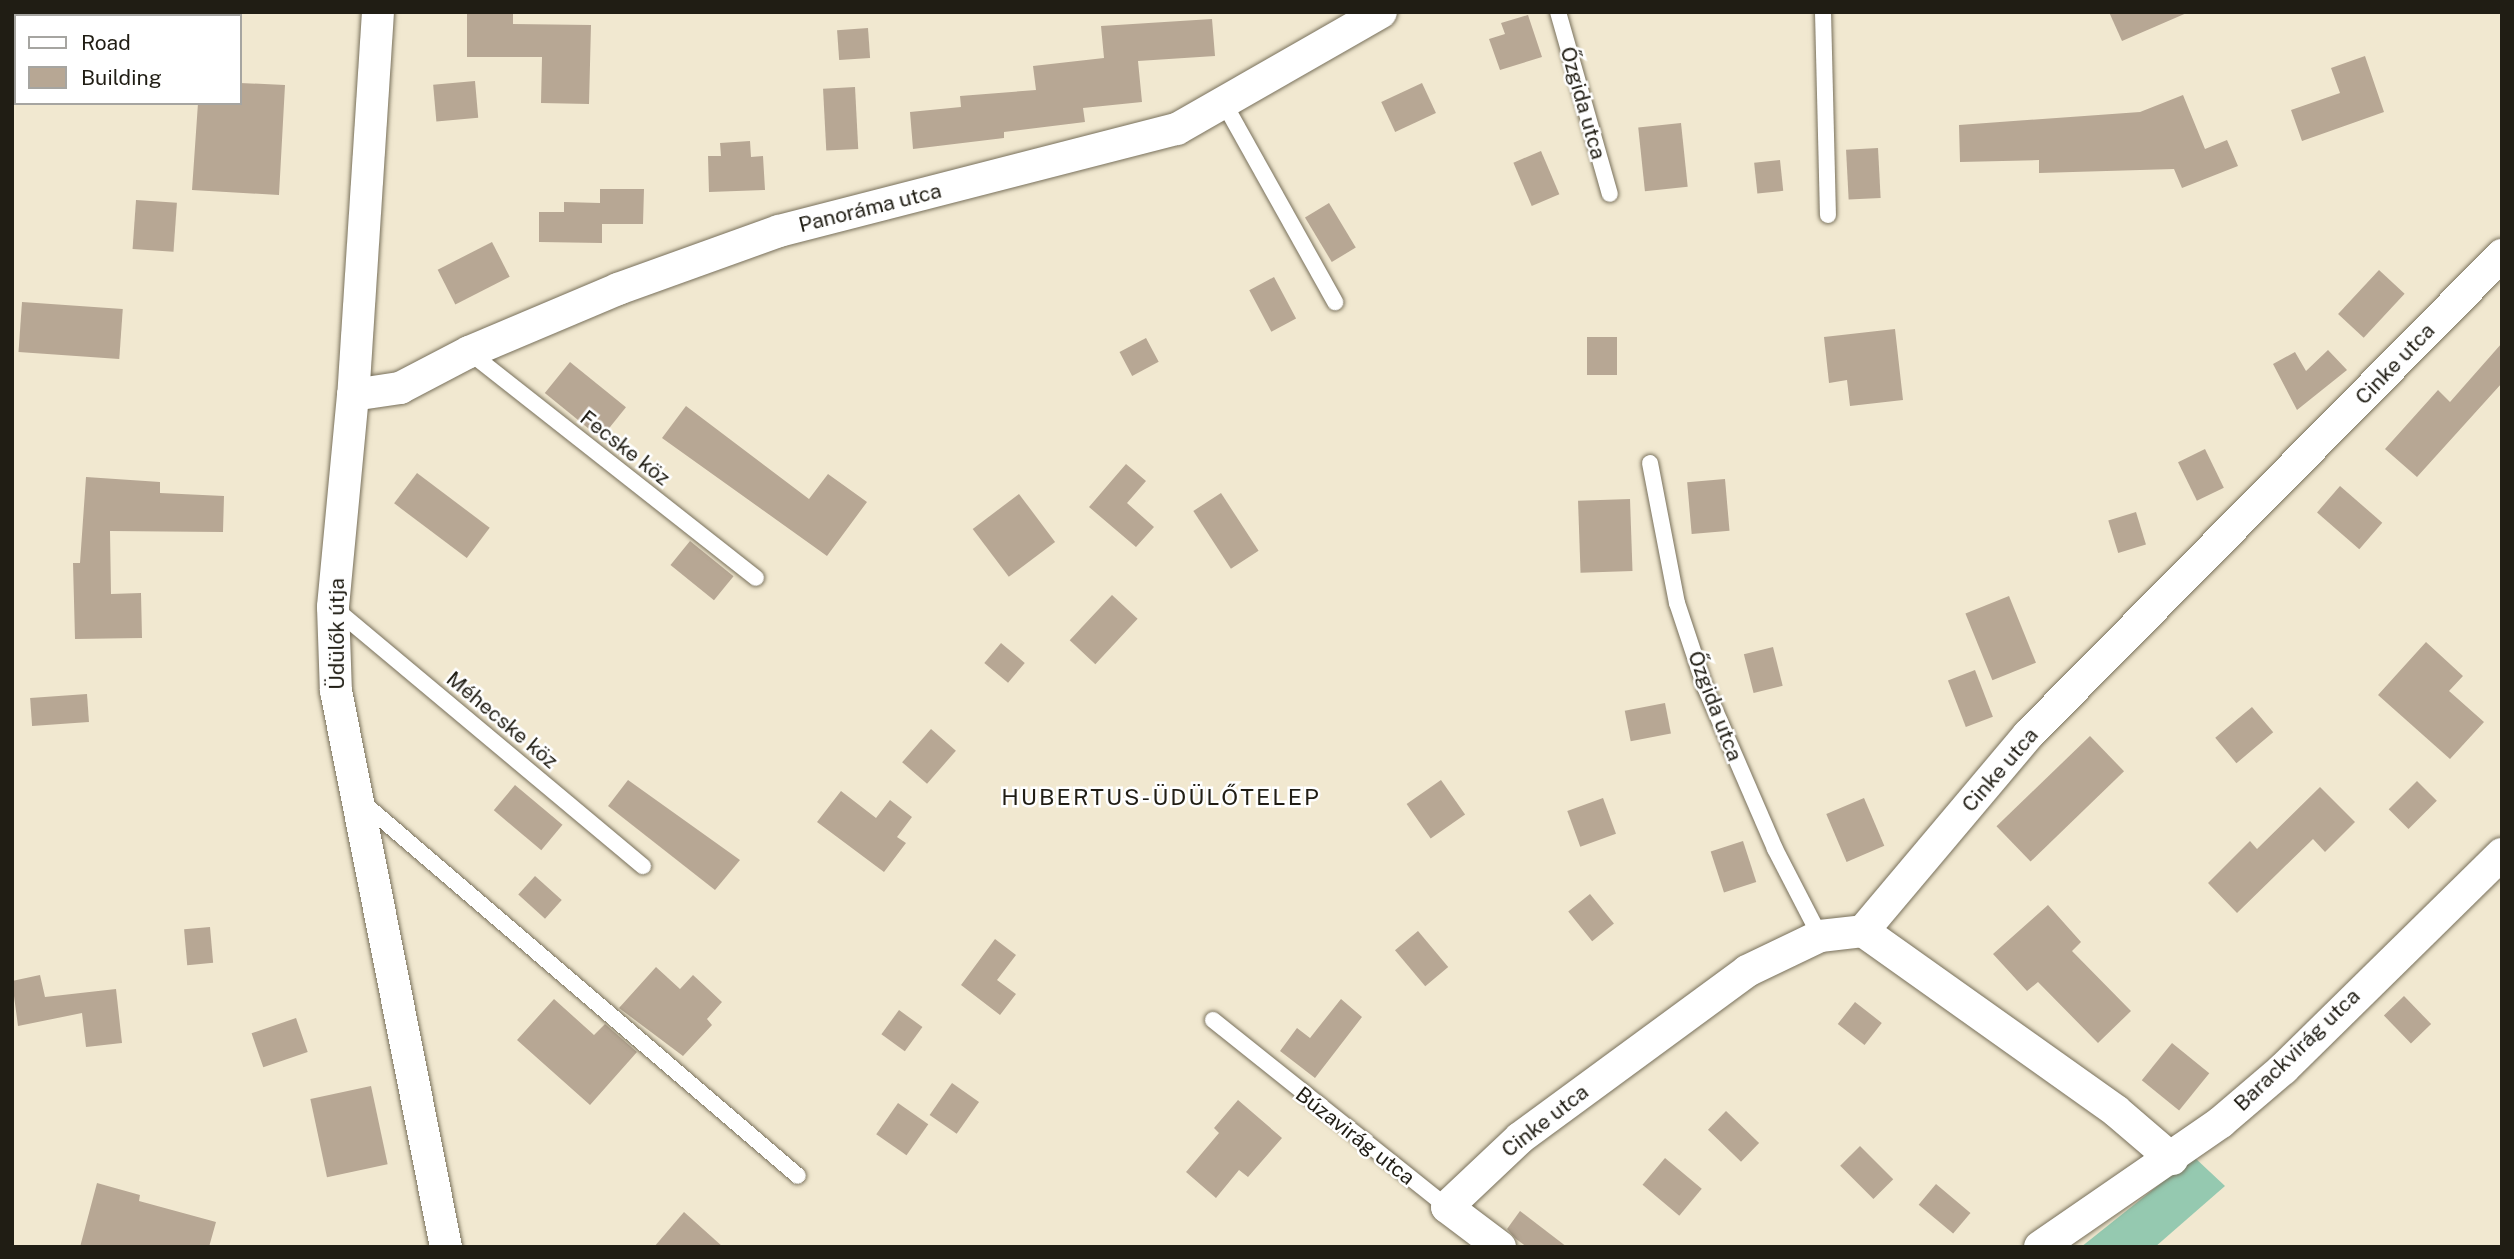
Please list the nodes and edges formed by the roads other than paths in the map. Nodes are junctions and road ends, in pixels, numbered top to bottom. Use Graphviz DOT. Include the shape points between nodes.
graph roads {
  1 [pos="378,12"];
  2 [pos="1381,12"];
  3 [pos="1558,12"];
  4 [pos="1823,12"];
  5 [pos="1225,106"];
  6 [pos="1610,194"];
  7 [pos="1828,215"];
  8 [pos="2502,255"];
  9 [pos="1335,302"];
  10 [pos="469,352"];
  11 [pos="353,395"];
  12 [pos="1650,463"];
  13 [pos="756,578"];
  14 [pos="333,607"];
  15 [pos="355,795"];
  16 [pos="2502,854"];
  17 [pos="643,866"];
  18 [pos="1863,931"];
  19 [pos="1820,936"];
  20 [pos="1213,1020"];
  21 [pos="2172,1159"];
  22 [pos="798,1176"];
  23 [pos="1447,1207"];
  24 [pos="446,1247"];
  25 [pos="1500,1247"];
  26 [pos="2040,1247"];
  1 -- 11 [label="street, Üdülők útja"];
  2 -- 5 [label="street, Panoráma utca"];
  3 -- 6 [label="lane, Őzgida utca"];
  4 -- 7 [label="lane"];
  5 -- 9 [label="lane"];
  5 -- 10 [label="street, Panoráma utca" via="1136,142 779,231 618,289"];
  8 -- 18 [label="street, Cinke utca" via="2028,735"];
  10 -- 11 [label="street, Panoráma utca" via="400,388"];
  10 -- 13 [label="lane, Fecske köz"];
  11 -- 14 [label="street, Üdülők útja"];
  12 -- 19 [label="lane, Őzgida utca" via="1677,603 1705,687 1775,849"];
  14 -- 15 [label="street, Üdülők útja" via="336,691"];
  14 -- 17 [label="lane, Méhecske köz"];
  15 -- 22 [label="lane"];
  15 -- 24 [label="street, Üdülők útja"];
  16 -- 21 [label="street, Barackvirág utca" via="2283,1069"];
  18 -- 19 [label="street, Cinke utca"];
  18 -- 21 [label="street" via="2116,1111"];
  19 -- 23 [label="street, Cinke utca" via="1747,971 1681,1016 1520,1138"];
  20 -- 23 [label="lane, Búzavirág utca"];
  21 -- 26 [label="street, Barackvirág utca"];
  23 -- 25 [label="street, Búzavirág utca"];
}
